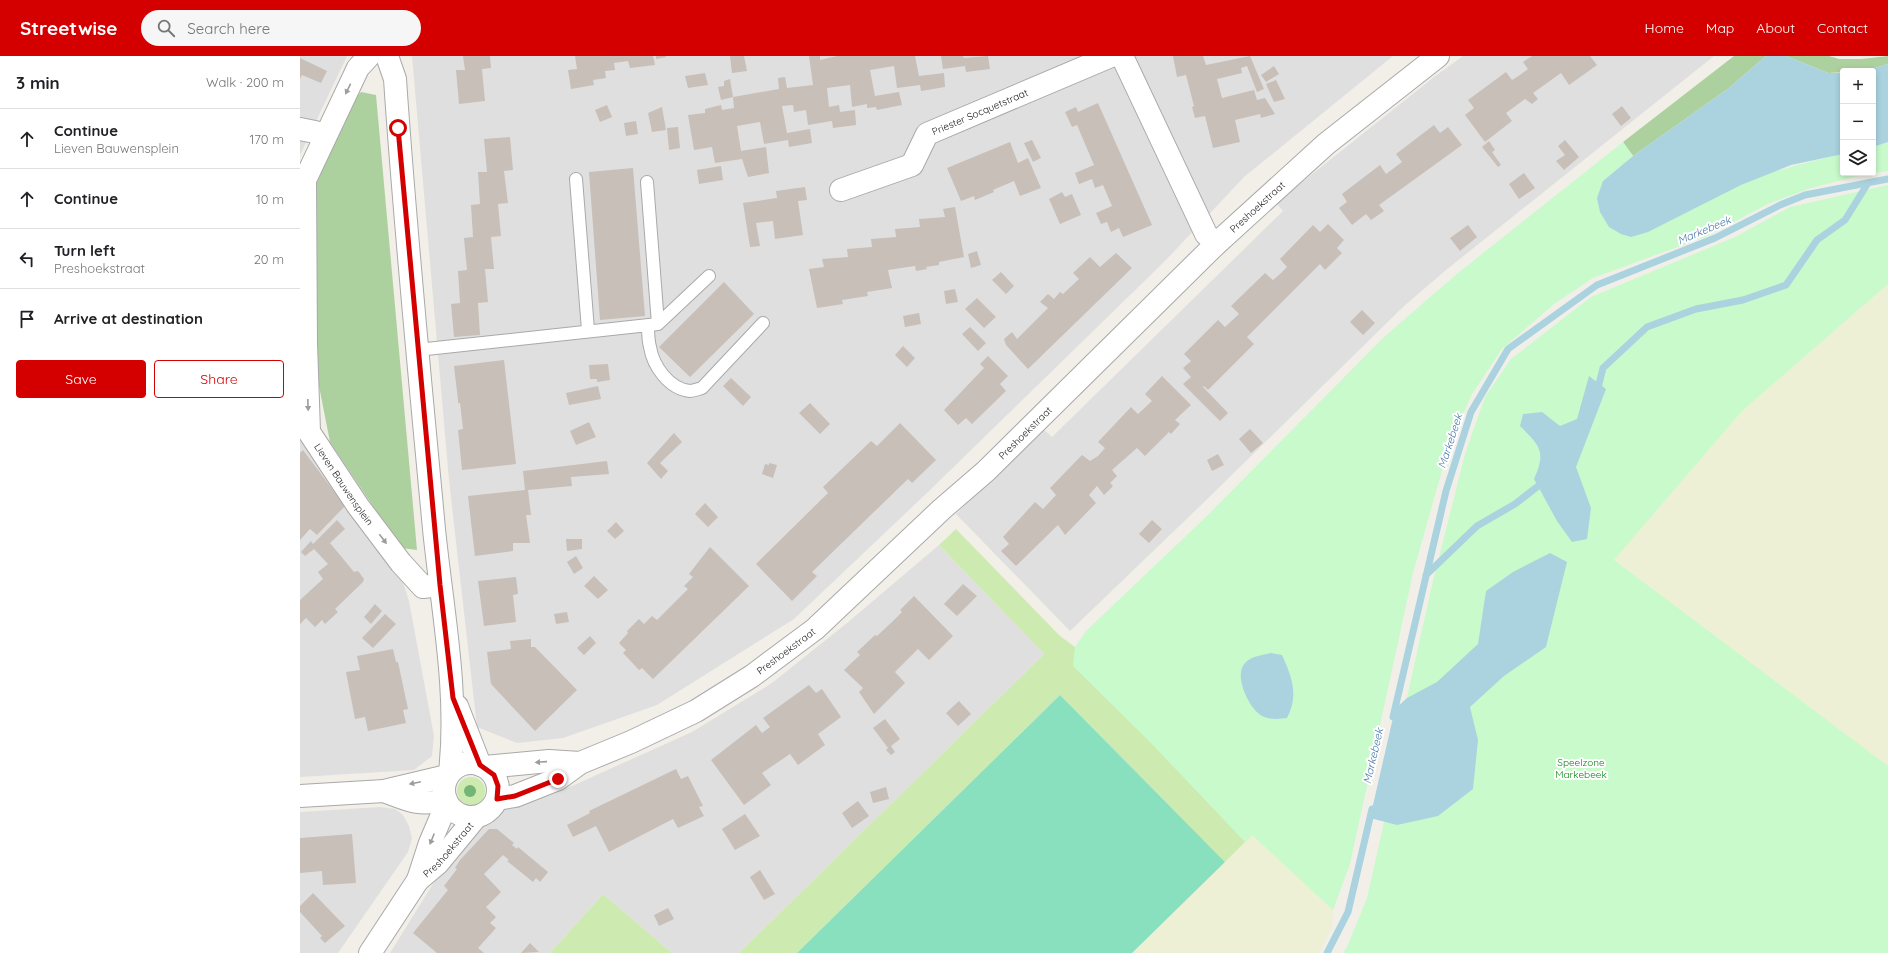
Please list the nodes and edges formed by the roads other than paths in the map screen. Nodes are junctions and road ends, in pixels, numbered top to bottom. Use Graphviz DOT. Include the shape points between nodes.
graph roads {
  1 [pos="369,56"];
  2 [pos="387,56"];
  3 [pos="1111,56"];
  4 [pos="1122,56"];
  5 [pos="1438,56"];
  6 [pos="300,129"];
  7 [pos="325,136"];
  8 [pos="576,179"];
  9 [pos="647,182"];
  10 [pos="841,190"];
  11 [pos="1216,244"];
  12 [pos="709,276"];
  13 [pos="763,323"];
  14 [pos="653,324"];
  15 [pos="588,330"];
  16 [pos="417,350"];
  17 [pos="440,585"];
  18 [pos="453,698"];
  19 [pos="580,763"];
  20 [pos="482,766"];
  21 [pos="449,774"];
  22 [pos="384,791"];
  23 [pos="300,796"];
  24 [pos="497,799"];
  25 [pos="446,801"];
  26 [pos="476,817"];
  27 [pos="418,880"];
  28 [pos="370,953"];
  1 -- 7 [label="street, Lieven Bauwensplein, one-way" via="358,68"];
  2 -- 16 [label="street" via="395,79"];
  3 -- 10 [label="street, Priester Socquetstraat" via="927,134 912,165"];
  4 -- 11 [label="street" via="1206,234"];
  5 -- 11 [label="street, Preshoekstraat" via="1326,144"];
  6 -- 7 [label="street"];
  7 -- 17 [label="street, Lieven Bauwensplein, one-way" via="305,180 308,432 358,506 401,563 423,587"];
  8 -- 15 [label="lane"];
  9 -- 14 [label="lane"];
  11 -- 19 [label="street, Preshoekstraat" via="986,471 815,629 752,676 696,711"];
  12 -- 14 [label="lane"];
  13 -- 14 [label="lane" via="702,388 691,391 676,386 661,373 654,361 650,347"];
  14 -- 15 [label="lane"];
  15 -- 16 [label="lane"];
  16 -- 17 [label="street"];
  17 -- 18 [label="street"];
  18 -- 20 [label="street"];
  18 -- 21 [label="street"];
  19 -- 20 [label="street, Preshoekstraat, one-way" via="549,761"];
  19 -- 24 [label="street, Preshoekstraat" via="558,779 515,796"];
  20 -- 21 [label="street" via="470,763 459,766"];
  20 -- 24 [label="street" via="494,775 498,786"];
  21 -- 22 [label="street, one-way"];
  21 -- 25 [label="street" via="443,790"];
  22 -- 23 [label="street"];
  22 -- 25 [label="street" via="417,803"];
  24 -- 26 [label="street" via="485,813"];
  25 -- 26 [label="street" via="459,815 467,818"];
  25 -- 27 [label="street, Preshoekstraat, one-way"];
  26 -- 27 [label="street, Preshoekstraat" via="438,863"];
  27 -- 28 [label="street, Preshoekstraat"];
}
